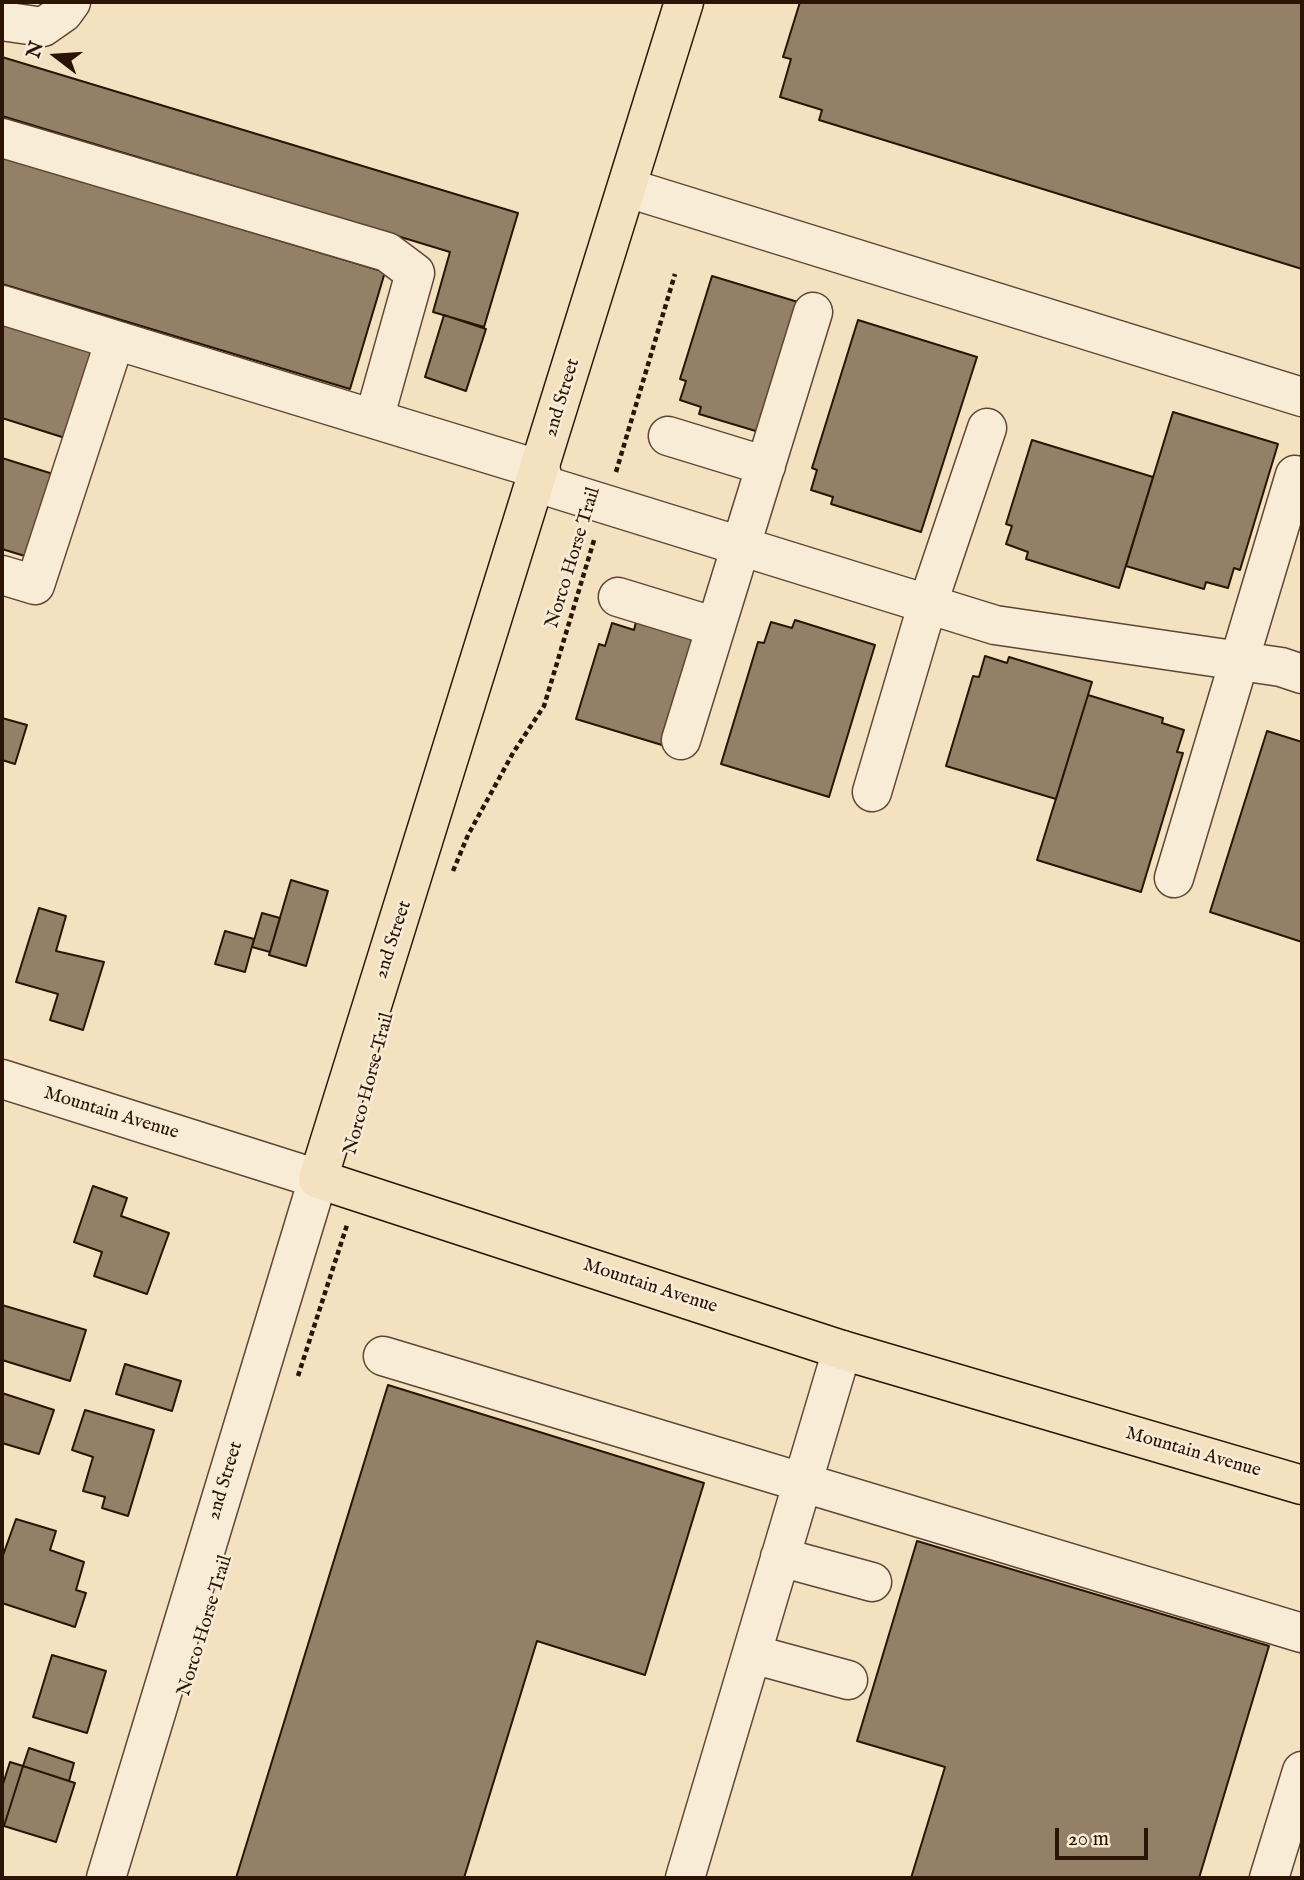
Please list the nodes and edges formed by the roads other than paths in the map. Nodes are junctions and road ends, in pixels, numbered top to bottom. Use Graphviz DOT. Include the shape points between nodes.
graph roads {
  1 [pos="71,2"];
  2 [pos="684,2"];
  3 [pos="2,21"];
  4 [pos="2,138"];
  5 [pos="628,187"];
  6 [pos="2,305"];
  7 [pos="813,312"];
  8 [pos="115,340"];
  9 [pos="1302,397"];
  10 [pos="374,419"];
  11 [pos="987,428"];
  12 [pos="667,436"];
  13 [pos="766,466"];
  14 [pos="1295,475"];
  15 [pos="539,477"];
  16 [pos="741,546"];
  17 [pos="2,575"];
  18 [pos="618,597"];
  19 [pos="927,606"];
  20 [pos="716,627"];
  21 [pos="1237,661"];
  22 [pos="1302,674"];
  23 [pos="681,740"];
  24 [pos="872,792"];
  25 [pos="1174,878"];
  26 [pos="2,1079"];
  27 [pos="318,1179"];
  28 [pos="842,1350"];
  29 [pos="383,1356"];
  30 [pos="802,1484"];
  31 [pos="1302,1485"];
  32 [pos="780,1557"];
  33 [pos="872,1583"];
  34 [pos="1302,1633"];
  35 [pos="752,1654"];
  36 [pos="848,1680"];
  37 [pos="1302,1772"];
  38 [pos="106,1878"];
  39 [pos="685,1878"];
  40 [pos="1269,1878"];
  1 -- 3 [label="street" via="43,27"];
  2 -- 5 [label="main road, 2nd Street"];
  4 -- 10 [label="street" via="387,253 415,272"];
  5 -- 9 [label="street"];
  5 -- 15 [label="main road, 2nd Street"];
  6 -- 8 [label="street"];
  7 -- 13 [label="street"];
  8 -- 10 [label="street"];
  8 -- 17 [label="street" via="35,585"];
  10 -- 15 [label="street"];
  11 -- 19 [label="street"];
  12 -- 13 [label="street"];
  13 -- 16 [label="street"];
  14 -- 21 [label="street"];
  15 -- 16 [label="street" via="606,504"];
  15 -- 27 [label="main road, 2nd Street"];
  16 -- 19 [label="street"];
  16 -- 20 [label="street"];
  18 -- 20 [label="street"];
  19 -- 21 [label="street" via="995,625"];
  19 -- 24 [label="street"];
  20 -- 23 [label="street"];
  21 -- 22 [label="street"];
  21 -- 25 [label="street"];
  26 -- 27 [label="street, Mountain Avenue"];
  27 -- 28 [label="main road, Mountain Avenue"];
  27 -- 38 [label="street, 2nd Street"];
  28 -- 30 [label="street"];
  28 -- 31 [label="main road, Mountain Avenue"];
  29 -- 30 [label="street"];
  30 -- 32 [label="street"];
  30 -- 34 [label="street"];
  32 -- 33 [label="street"];
  32 -- 35 [label="street"];
  35 -- 36 [label="street"];
  35 -- 39 [label="street"];
  37 -- 40 [label="street"];
}
